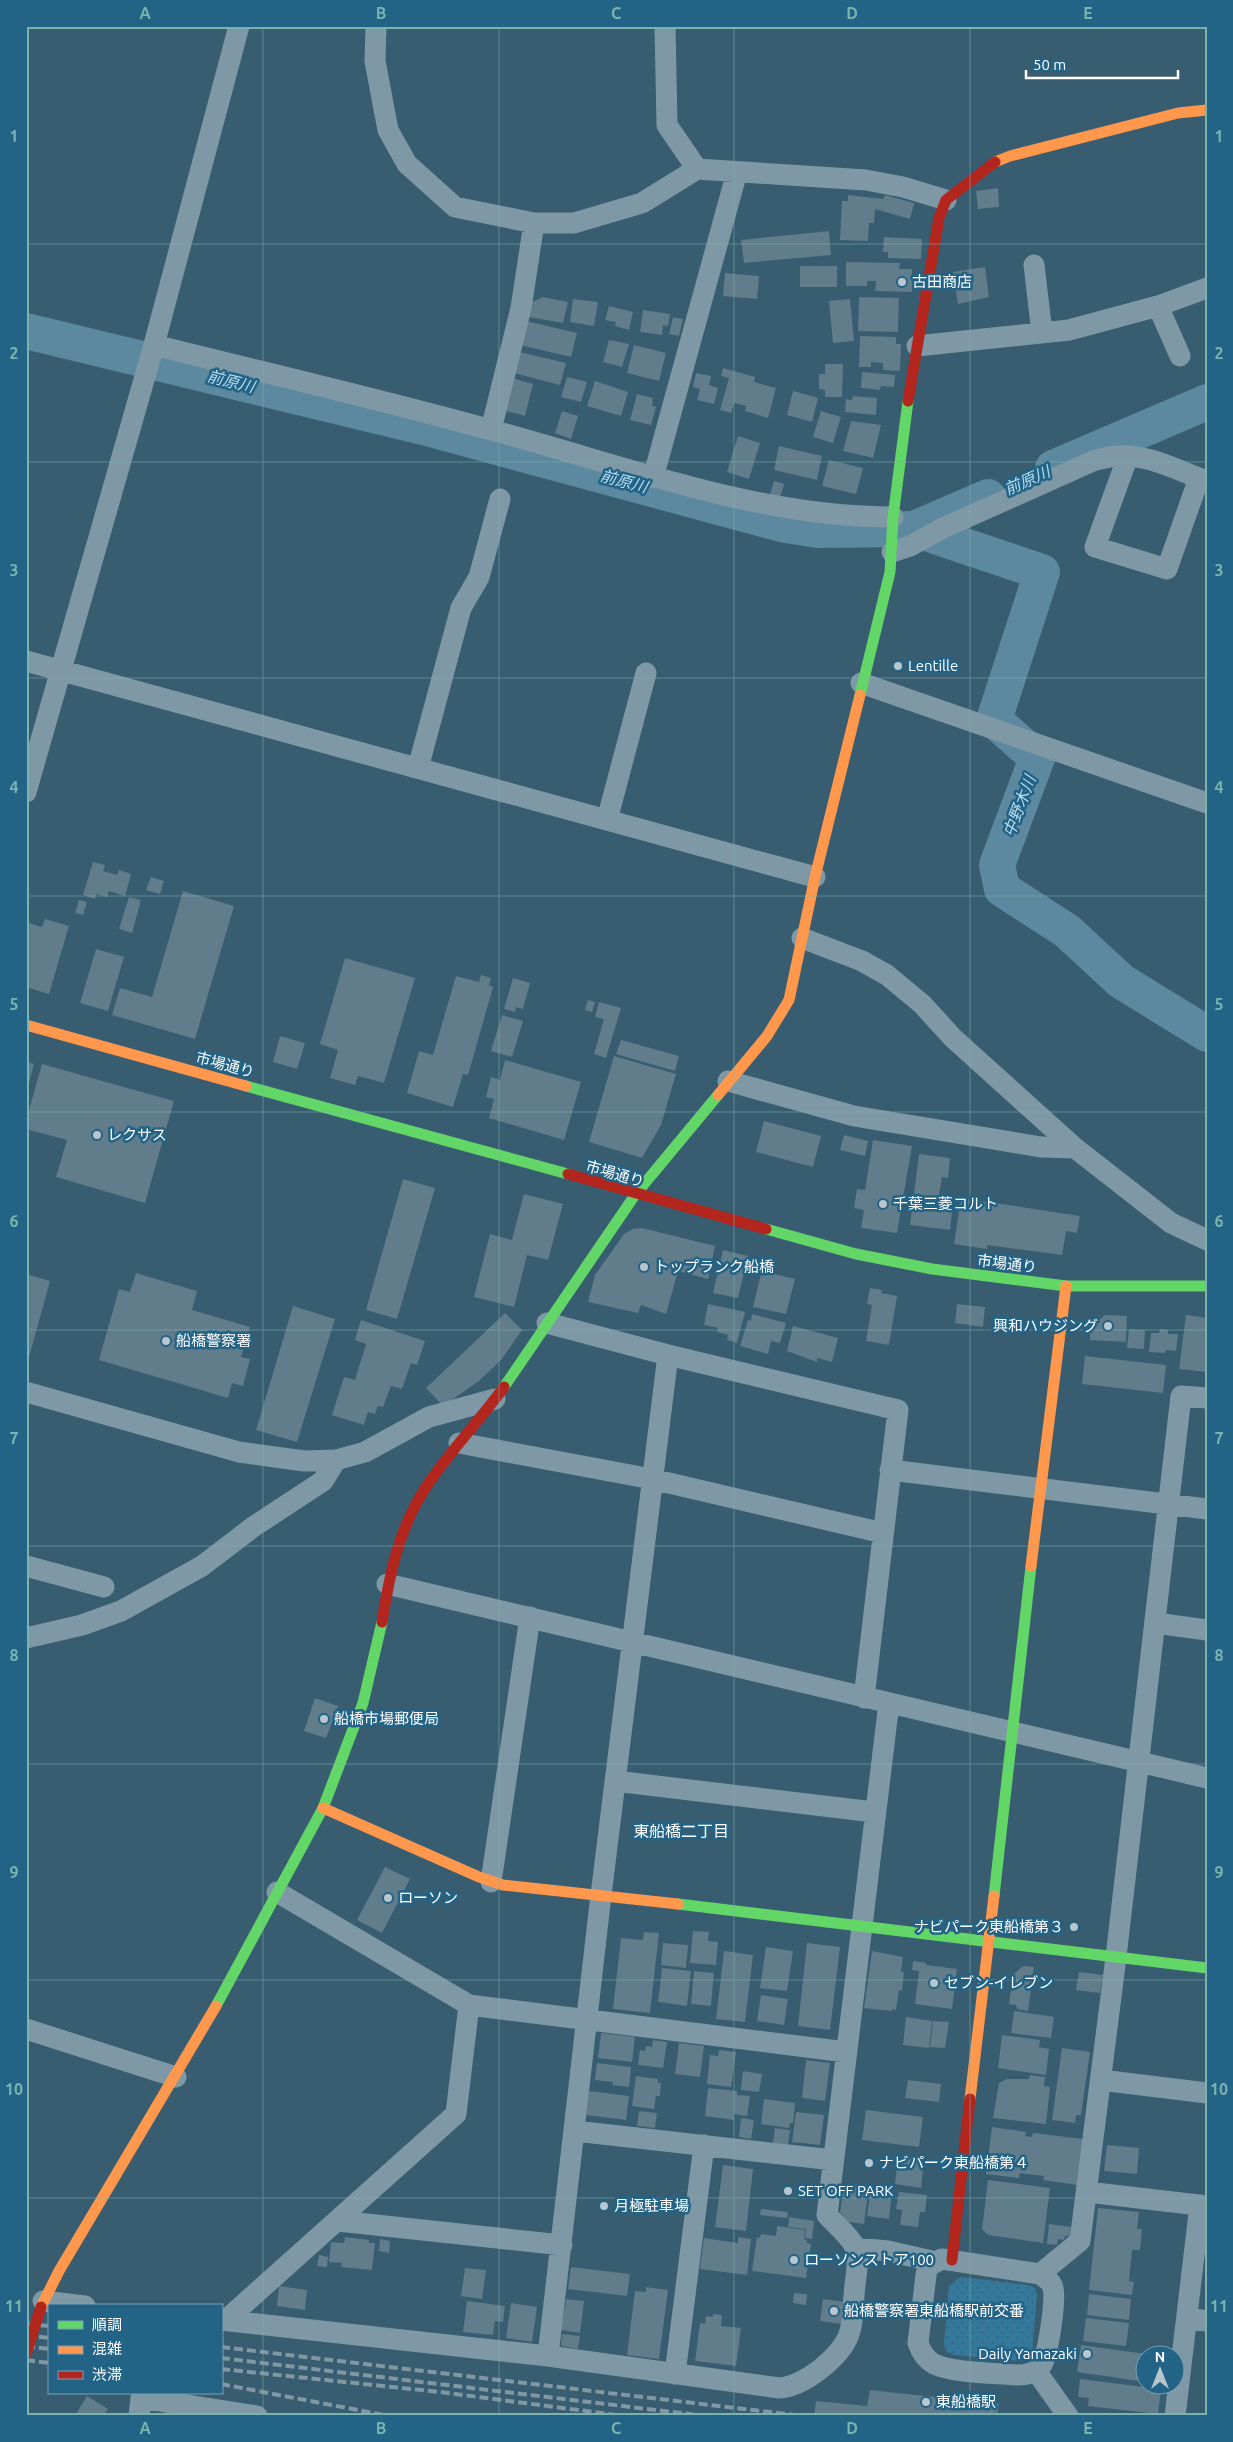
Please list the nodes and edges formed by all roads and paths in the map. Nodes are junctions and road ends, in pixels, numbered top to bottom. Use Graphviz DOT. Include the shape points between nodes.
graph roads {
  1 [pos="239,26"];
  2 [pos="376,26"];
  3 [pos="665,26"];
  4 [pos="1207,110"];
  5 [pos="698,169"];
  6 [pos="737,172"];
  7 [pos="946,200"];
  8 [pos="534,223"];
  9 [pos="1034,266"];
  10 [pos="1207,288"];
  11 [pos="1158,306"];
  12 [pos="1042,333"];
  13 [pos="917,346"];
  14 [pos="153,348"];
  15 [pos="1180,356"];
  16 [pos="491,430"];
  17 [pos="1128,456"];
  18 [pos="1200,475"];
  19 [pos="653,478"];
  20 [pos="500,499"];
  21 [pos="893,520"];
  22 [pos="892,548"];
  23 [pos="26,661"];
  24 [pos="60,671"];
  25 [pos="646,673"];
  26 [pos="861,683"];
  27 [pos="418,768"];
  28 [pos="26,792"];
  29 [pos="1207,803"];
  30 [pos="607,820"];
  31 [pos="816,877"];
  32 [pos="802,938"];
  33 [pos="26,1026"];
  34 [pos="728,1081"];
  35 [pos="1075,1148"];
  36 [pos="634,1195"];
  37 [pos="1207,1240"];
  38 [pos="1066,1286"];
  39 [pos="1207,1286"];
  40 [pos="546,1323"];
  41 [pos="668,1355"];
  42 [pos="26,1392"];
  43 [pos="1207,1398"];
  44 [pos="495,1399"];
  45 [pos="458,1443"];
  46 [pos="336,1460"];
  47 [pos="890,1470"];
  48 [pos="652,1479"];
  49 [pos="1040,1489"];
  50 [pos="1168,1504"];
  51 [pos="1207,1509"];
  52 [pos="882,1534"];
  53 [pos="26,1566"];
  54 [pos="387,1584"];
  55 [pos="104,1587"];
  56 [pos="530,1617"];
  57 [pos="1155,1624"];
  58 [pos="1207,1630"];
  59 [pos="26,1638"];
  60 [pos="632,1642"];
  61 [pos="864,1698"];
  62 [pos="889,1703"];
  63 [pos="1013,1732"];
  64 [pos="1138,1762"];
  65 [pos="1207,1778"];
  66 [pos="615,1781"];
  67 [pos="323,1808"];
  68 [pos="874,1812"];
  69 [pos="491,1882"];
  70 [pos="277,1892"];
  71 [pos="601,1894"];
  72 [pos="862,1926"];
  73 [pos="989,1940"];
  74 [pos="1116,1956"];
  75 [pos="1207,1968"];
  76 [pos="469,2005"];
  77 [pos="587,2019"];
  78 [pos="26,2029"];
  79 [pos="846,2052"];
  80 [pos="176,2077"];
  81 [pos="1101,2080"];
  82 [pos="1207,2093"];
  83 [pos="575,2130"];
  84 [pos="704,2145"];
  85 [pos="833,2160"];
  86 [pos="1087,2192"];
  87 [pos="1203,2205"];
  88 [pos="338,2221"];
  89 [pos="562,2246"];
  90 [pos="855,2248"];
  91 [pos="944,2261"];
  92 [pos="1040,2274"];
  93 [pos="42,2304"];
  94 [pos="48,2304"];
  95 [pos="224,2319"];
  96 [pos="1197,2320"];
  97 [pos="26,2354"];
  98 [pos="548,2356"];
  99 [pos="1036,2371"];
  100 [pos="675,2374"];
  101 [pos="139,2416"];
  102 [pos="257,2416"];
  103 [pos="1068,2416"];
  104 [pos="1175,2416"];
  1 -- 14 [label="street"];
  2 -- 8 [label="street" via="376,60 388,130 407,164 455,207"];
  3 -- 5 [label="street" via="667,125"];
  4 -- 7 [label="street" via="1178,114 1010,156 993,163"];
  5 -- 6 [label="street"];
  5 -- 8 [label="street" via="642,204 574,223"];
  6 -- 7 [label="street" via="866,180"];
  6 -- 19 [label="street"];
  7 -- 13 [label="street" via="939,218"];
  8 -- 16 [label="street" via="521,308"];
  9 -- 12 [label="street"];
  10 -- 11 [label="street"];
  11 -- 12 [label="street" via="1069,330"];
  11 -- 15 [label="street"];
  12 -- 13 [label="street"];
  13 -- 21 [label="street" via="903,428"];
  14 -- 16 [label="street"];
  14 -- 24 [label="street"];
  16 -- 19 [label="street"];
  17 -- 18 [label="street"];
  17 -- 18 [label="street" via="1095,547 1167,569"];
  17 -- 22 [label="street" via="1093,461 910,546"];
  19 -- 21 [label="street" via="753,502"];
  20 -- 27 [label="street" via="479,577 461,608"];
  21 -- 22 [label="street"];
  22 -- 26 [label="street" via="890,572"];
  23 -- 24 [label="street"];
  24 -- 27 [label="street"];
  24 -- 28 [label="street"];
  25 -- 30 [label="street"];
  26 -- 29 [label="street"];
  26 -- 31 [label="street"];
  27 -- 30 [label="street"];
  30 -- 31 [label="street"];
  31 -- 32 [label="street"];
  32 -- 34 [label="street" via="789,1000 767,1036"];
  32 -- 35 [label="street" via="862,961 887,975"];
  33 -- 36 [label="street, 市場通り"];
  34 -- 35 [label="street" via="854,1116 1041,1147"];
  34 -- 36 [label="street"];
  35 -- 37 [label="street" via="1171,1223"];
  36 -- 38 [label="street, 市場通り" via="856,1254 932,1270"];
  36 -- 40 [label="street"];
  38 -- 39 [label="street, 市場通り"];
  38 -- 49 [label="street"];
  40 -- 41 [label="street"];
  40 -- 44 [label="street"];
  41 -- 47 [label="street" via="898,1410"];
  41 -- 48 [label="street"];
  42 -- 46 [label="street" via="239,1452 304,1461"];
  43 -- 50 [label="street" via="1182,1396"];
  44 -- 45 [label="street"];
  44 -- 46 [label="street" via="428,1417 365,1452"];
  45 -- 48 [label="street"];
  45 -- 54 [label="street" via="413,1510 400,1538"];
  46 -- 59 [label="street" via="323,1481 253,1527 202,1566 121,1611 82,1625"];
  47 -- 49 [label="street"];
  47 -- 52 [label="street"];
  48 -- 52 [label="street"];
  48 -- 60 [label="street"];
  49 -- 50 [label="street"];
  49 -- 63 [label="street"];
  50 -- 51 [label="street"];
  50 -- 57 [label="street"];
  52 -- 61 [label="street"];
  53 -- 55 [label="street"];
  54 -- 56 [label="street"];
  54 -- 67 [label="street" via="377,1648 363,1703"];
  56 -- 60 [label="street"];
  56 -- 69 [label="street"];
  57 -- 58 [label="street"];
  57 -- 64 [label="street"];
  60 -- 61 [label="street"];
  60 -- 66 [label="street"];
  61 -- 62 [label="street"];
  62 -- 63 [label="street"];
  62 -- 68 [label="street"];
  63 -- 64 [label="street"];
  63 -- 73 [label="street"];
  64 -- 65 [label="street"];
  64 -- 74 [label="street"];
  66 -- 68 [label="street"];
  66 -- 71 [label="street"];
  67 -- 69 [label="street"];
  67 -- 70 [label="street"];
  68 -- 72 [label="street"];
  69 -- 71 [label="street"];
  70 -- 76 [label="street"];
  70 -- 80 [label="street"];
  71 -- 72 [label="street"];
  71 -- 77 [label="street"];
  72 -- 73 [label="street"];
  72 -- 79 [label="street"];
  73 -- 74 [label="street"];
  73 -- 91 [label="street"];
  74 -- 75 [label="street"];
  74 -- 81 [label="street"];
  76 -- 77 [label="street"];
  76 -- 88 [label="street" via="456,2114"];
  77 -- 79 [label="street"];
  77 -- 83 [label="street"];
  78 -- 80 [label="street"];
  79 -- 85 [label="street"];
  80 -- 93 [label="street"];
  81 -- 82 [label="street"];
  81 -- 86 [label="street"];
  83 -- 84 [label="street"];
  83 -- 89 [label="street"];
  84 -- 85 [label="street"];
  84 -- 100 [label="street"];
  85 -- 90 [label="street" via="827,2216"];
  86 -- 87 [label="street"];
  86 -- 92 [label="street" via="1080,2241"];
  87 -- 96 [label="street"];
  88 -- 89 [label="street"];
  88 -- 95 [label="street"];
  89 -- 98 [label="street"];
  90 -- 91 [label="street"];
  90 -- 100 [label="street" via="858,2261 850,2331 832,2358 802,2382 789,2388 779,2388"];
  91 -- 92 [label="street"];
  91 -- 99 [label="street" via="928,2266 918,2343 921,2353 934,2364 948,2368 1016,2375"];
  92 -- 99 [label="street" via="1053,2287 1054,2297 1046,2356"];
  93 -- 94 [label="street"];
  93 -- 97 [label="street, bridge"];
  95 -- 98 [label="street"];
  96 -- 104 [label="street"];
  98 -- 100 [label="street"];
  99 -- 103 [label="street"];
  101 -- 102 [label="street" via="142,2398"];
}
